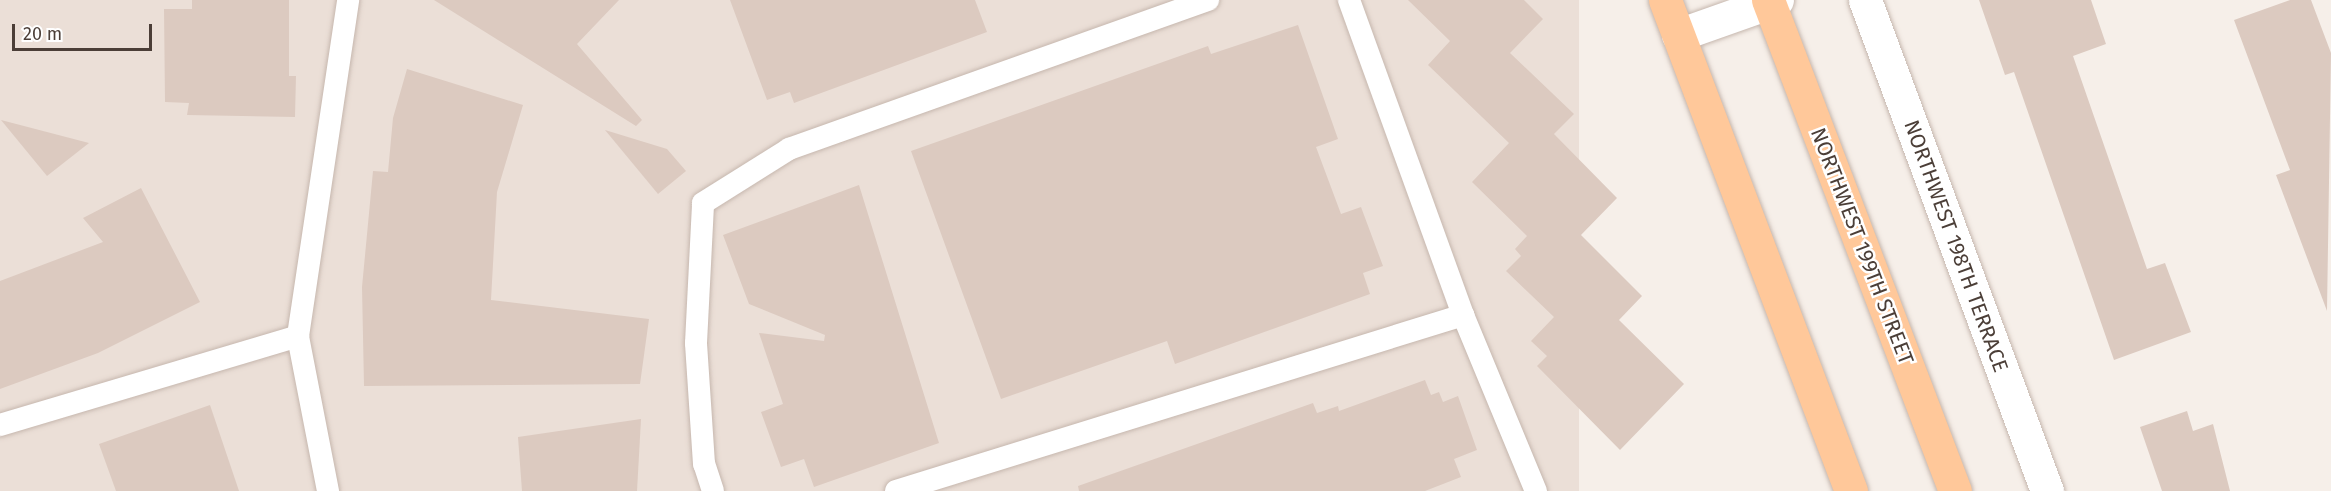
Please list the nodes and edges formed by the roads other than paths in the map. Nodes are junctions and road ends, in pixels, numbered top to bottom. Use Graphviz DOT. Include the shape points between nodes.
graph roads {
  1 [pos="348,0"];
  2 [pos="1208,0"];
  3 [pos="1349,0"];
  4 [pos="1665,0"];
  5 [pos="1865,0"];
  6 [pos="1772,1"];
  7 [pos="1678,34"];
  8 [pos="1463,315"];
  9 [pos="298,336"];
  10 [pos="0,425"];
  11 [pos="328,491"];
  12 [pos="712,491"];
  13 [pos="896,491"];
  14 [pos="1536,491"];
  15 [pos="1851,491"];
  16 [pos="1955,491"];
  17 [pos="2048,491"];
  1 -- 9 [label="lane"];
  2 -- 12 [label="lane" via="789,149 703,202 696,343 704,464"];
  3 -- 8 [label="lane"];
  4 -- 7 [label="main road"];
  5 -- 17 [label="street, NORTHWEST 198TH TERRACE"];
  6 -- 7 [label="street"];
  6 -- 16 [label="main road, NORTHWEST 199TH STREET"];
  7 -- 15 [label="main road"];
  8 -- 13 [label="lane"];
  8 -- 14 [label="lane"];
  9 -- 10 [label="lane"];
  9 -- 11 [label="lane"];
}
